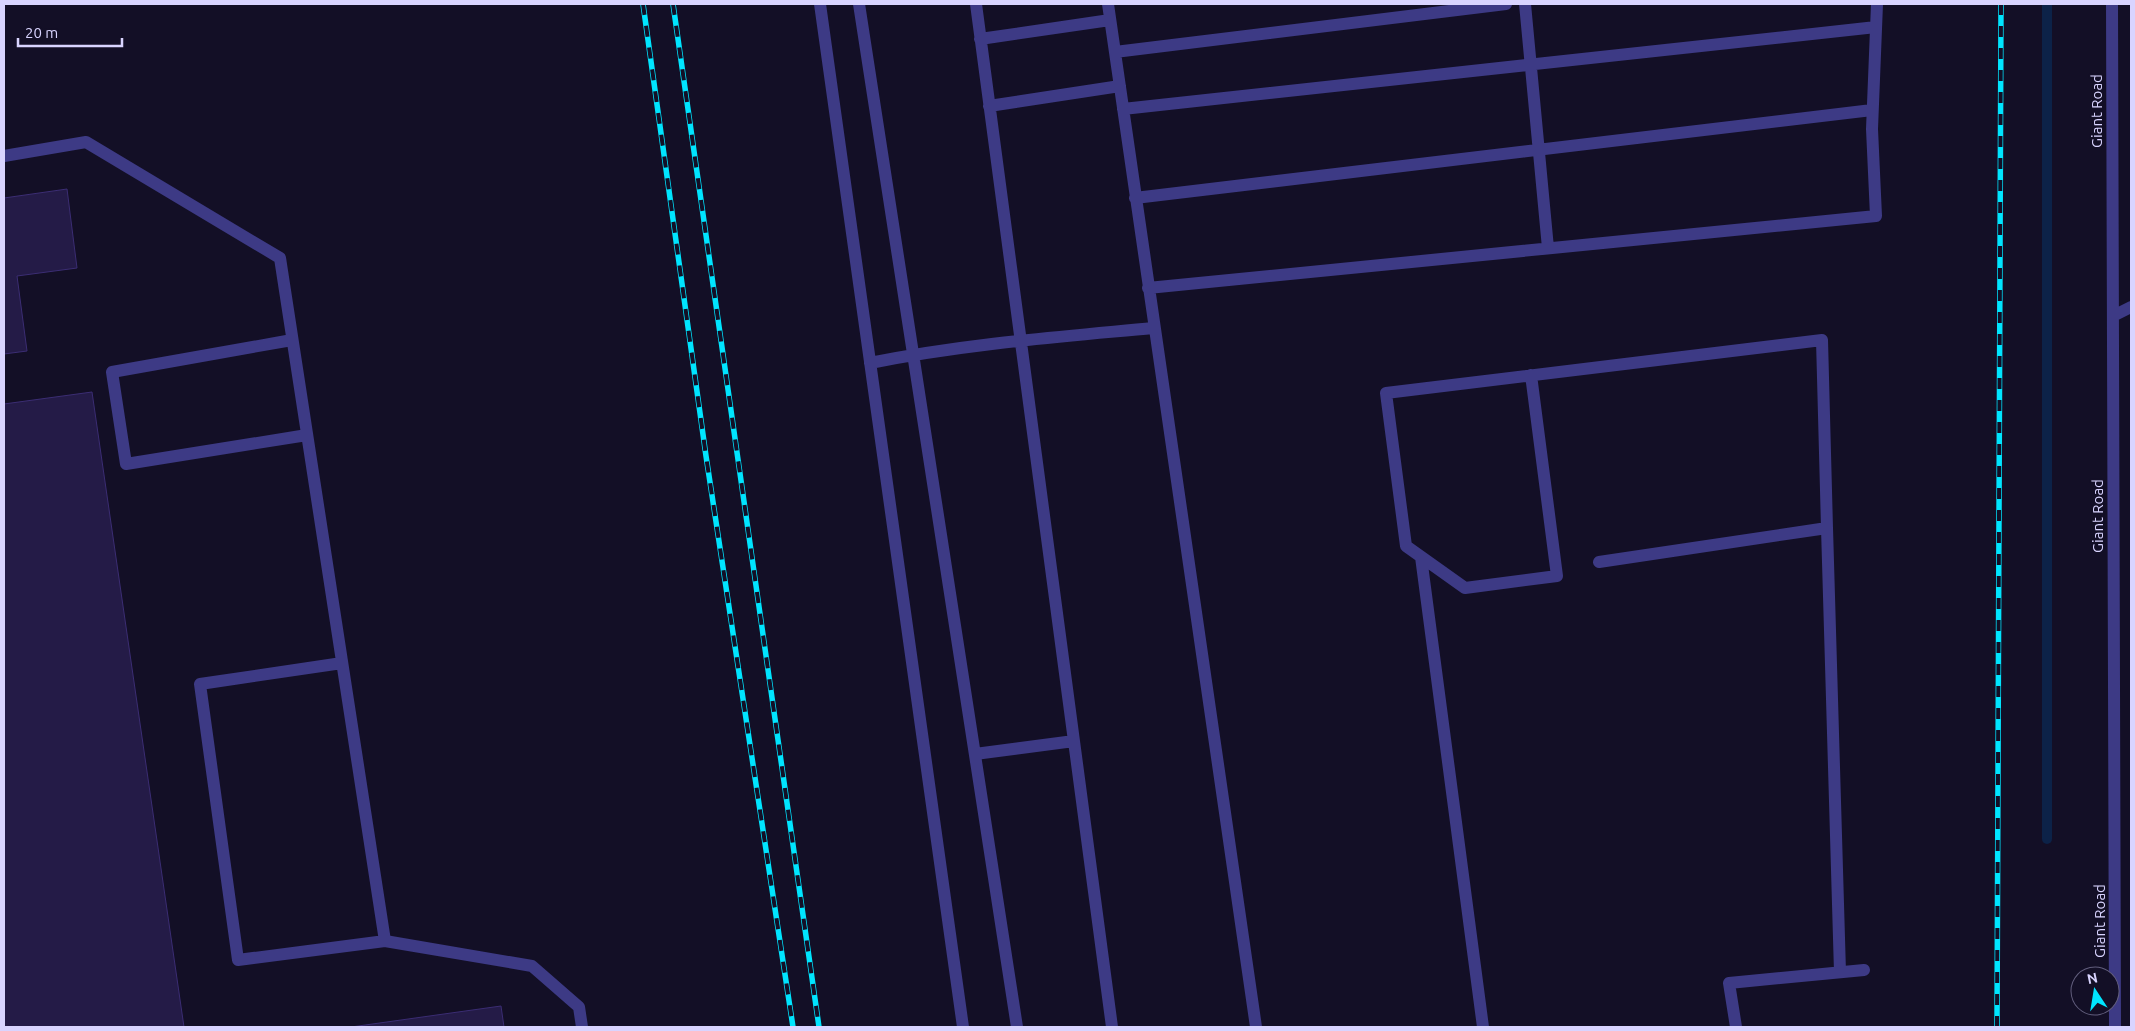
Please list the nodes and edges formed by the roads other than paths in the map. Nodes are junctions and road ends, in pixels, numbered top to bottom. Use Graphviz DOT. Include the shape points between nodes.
graph roads {
  1 [pos="820,4"];
  2 [pos="859,4"];
  3 [pos="976,4"];
  4 [pos="1108,4"];
  5 [pos="1506,4"];
  6 [pos="1525,4"];
  7 [pos="1877,4"];
  8 [pos="2112,4"];
  9 [pos="1110,20"];
  10 [pos="1876,26"];
  11 [pos="980,39"];
  12 [pos="1115,52"];
  13 [pos="1532,64"];
  14 [pos="1120,86"];
  15 [pos="989,106"];
  16 [pos="1123,109"];
  17 [pos="1872,110"];
  18 [pos="1538,150"];
  19 [pos="4,156"];
  20 [pos="1135,198"];
  21 [pos="1548,248"];
  22 [pos="1148,288"];
  23 [pos="2131,307"];
  24 [pos="2113,316"];
  25 [pos="1153,328"];
  26 [pos="292,340"];
  27 [pos="1020,340"];
  28 [pos="913,354"];
  29 [pos="870,362"];
  30 [pos="1531,375"];
  31 [pos="307,435"];
  32 [pos="1827,528"];
  33 [pos="1421,556"];
  34 [pos="1599,562"];
  35 [pos="342,663"];
  36 [pos="1074,741"];
  37 [pos="975,754"];
  38 [pos="385,941"];
  39 [pos="1864,970"];
  40 [pos="1840,972"];
  41 [pos="582,1027"];
  42 [pos="963,1027"];
  43 [pos="1017,1027"];
  44 [pos="1112,1027"];
  45 [pos="1256,1027"];
  46 [pos="1484,1027"];
  47 [pos="1736,1027"];
  48 [pos="2115,1027"];
  1 -- 29 [label="street"];
  2 -- 28 [label="street"];
  3 -- 11 [label="street"];
  4 -- 9 [label="street"];
  5 -- 12 [label="street"];
  6 -- 13 [label="street"];
  7 -- 10 [label="street"];
  8 -- 24 [label="street, Giant Road"];
  9 -- 11 [label="street"];
  9 -- 12 [label="street"];
  10 -- 13 [label="street"];
  10 -- 17 [label="street"];
  11 -- 15 [label="street"];
  12 -- 14 [label="street"];
  13 -- 16 [label="street"];
  13 -- 18 [label="street"];
  14 -- 15 [label="street"];
  14 -- 16 [label="street"];
  15 -- 27 [label="street"];
  16 -- 20 [label="street"];
  17 -- 18 [label="street"];
  17 -- 21 [label="street" via="1876,216"];
  18 -- 20 [label="street"];
  18 -- 21 [label="street"];
  19 -- 26 [label="street" via="86,142 280,258"];
  20 -- 22 [label="street"];
  21 -- 22 [label="street"];
  22 -- 25 [label="street"];
  23 -- 24 [label="street"];
  24 -- 48 [label="street, Giant Road"];
  25 -- 27 [label="street"];
  25 -- 45 [label="street"];
  26 -- 31 [label="street"];
  26 -- 31 [label="street" via="112,372 126,464"];
  27 -- 28 [label="street"];
  27 -- 36 [label="street"];
  28 -- 29 [label="street"];
  28 -- 37 [label="street"];
  29 -- 42 [label="street"];
  30 -- 32 [label="street" via="1822,340"];
  30 -- 33 [label="street" via="1386,393 1406,546"];
  30 -- 33 [label="street" via="1557,576 1465,588"];
  31 -- 35 [label="street"];
  32 -- 34 [label="street"];
  32 -- 40 [label="street"];
  33 -- 46 [label="street"];
  35 -- 38 [label="street"];
  35 -- 38 [label="street" via="200,684 238,960"];
  36 -- 37 [label="street"];
  36 -- 44 [label="street"];
  37 -- 43 [label="street"];
  38 -- 41 [label="street" via="532,966 579,1007"];
  39 -- 40 [label="street"];
  40 -- 47 [label="street" via="1729,983"];
}
